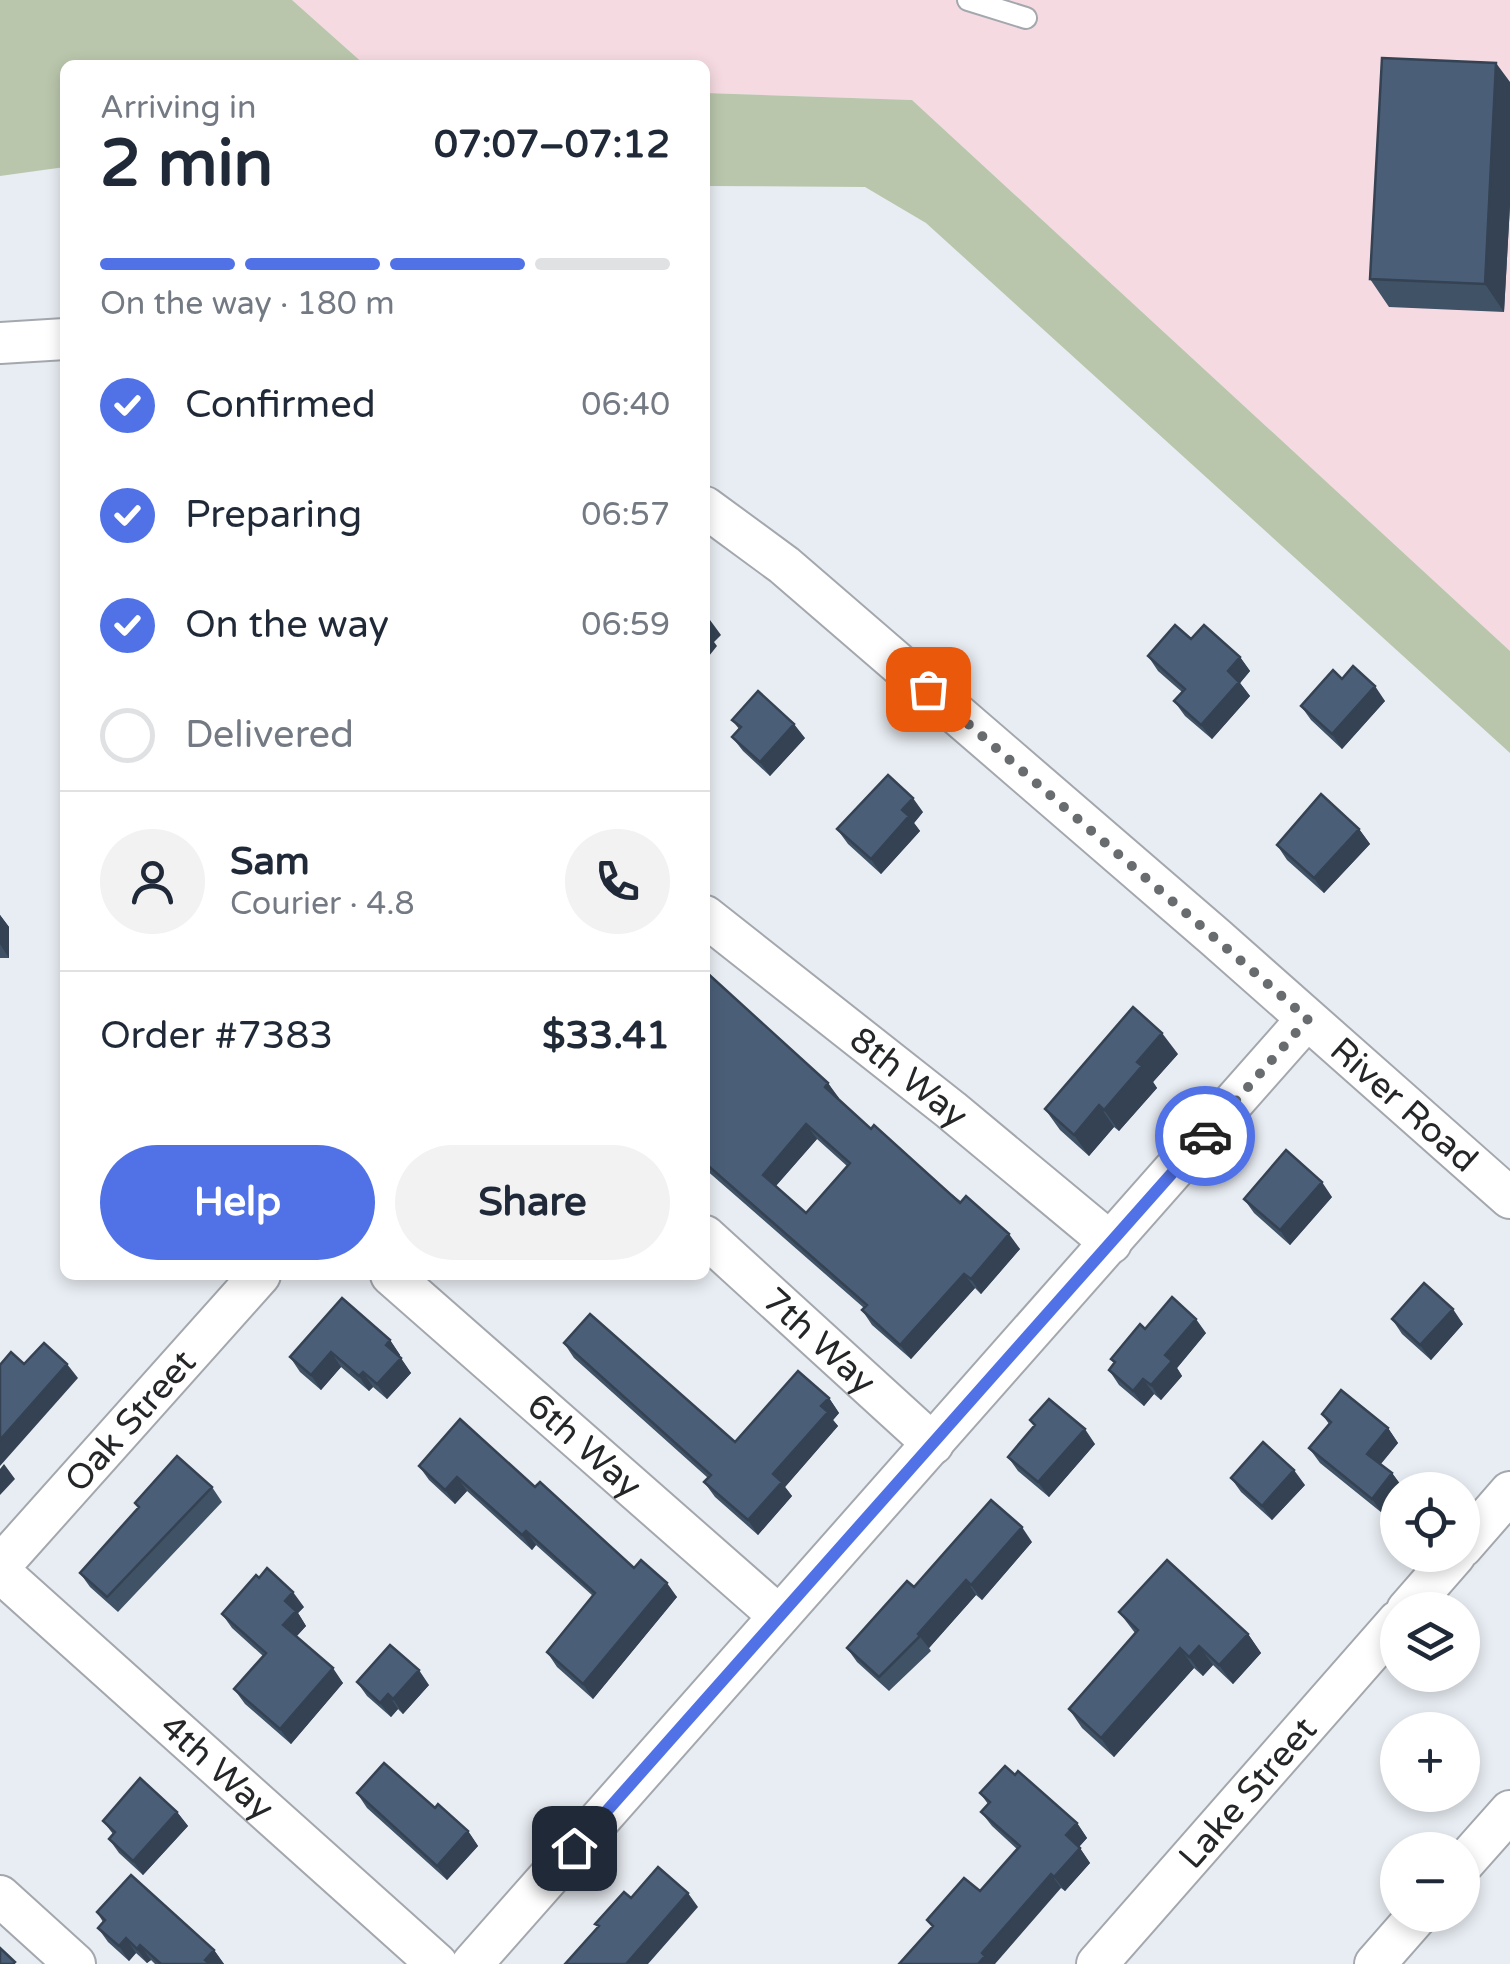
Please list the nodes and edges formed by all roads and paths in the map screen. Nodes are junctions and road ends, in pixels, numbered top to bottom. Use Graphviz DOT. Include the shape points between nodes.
graph roads {
  1 [pos="968,0"];
  2 [pos="1026,18"];
  3 [pos="60,339"];
  4 [pos="0,344"];
  5 [pos="710,511"];
  6 [pos="710,920"];
  7 [pos="1308,1019"];
  8 [pos="1510,1198"];
  9 [pos="710,1241"];
  10 [pos="1111,1243"];
  11 [pos="256,1280"];
  12 [pos="397,1280"];
  13 [pos="932,1444"];
  14 [pos="1510,1492"];
  15 [pos="1480,1526"];
  16 [pos="0,1569"];
  17 [pos="1440,1572"];
  18 [pos="1423,1592"];
  19 [pos="779,1616"];
  20 [pos="1380,1642"];
  21 [pos="1510,1811"];
  22 [pos="1480,1845"];
  23 [pos="0,1896"];
  24 [pos="1403,1932"];
  25 [pos="75,1964"];
  26 [pos="437,1964"];
  27 [pos="472,1964"];
  28 [pos="1098,1964"];
  29 [pos="1375,1964"];
  1 -- 2 [label="lane"];
  3 -- 4 [label="street"];
  5 -- 7 [label="street, River Road" via="784,565"];
  6 -- 10 [label="street, 8th Way"];
  7 -- 8 [label="street, River Road"];
  7 -- 10 [label="street"];
  9 -- 13 [label="street, 7th Way"];
  10 -- 13 [label="street"];
  11 -- 16 [label="street, Oak Street"];
  12 -- 19 [label="street, 6th Way"];
  13 -- 19 [label="street"];
  14 -- 15 [label="street"];
  16 -- 26 [label="street, 4th Way"];
  17 -- 18 [label="street"];
  19 -- 27 [label="street"];
  20 -- 28 [label="street, Lake Street"];
  21 -- 22 [label="street"];
  23 -- 25 [label="street"];
  24 -- 29 [label="street"];
}
